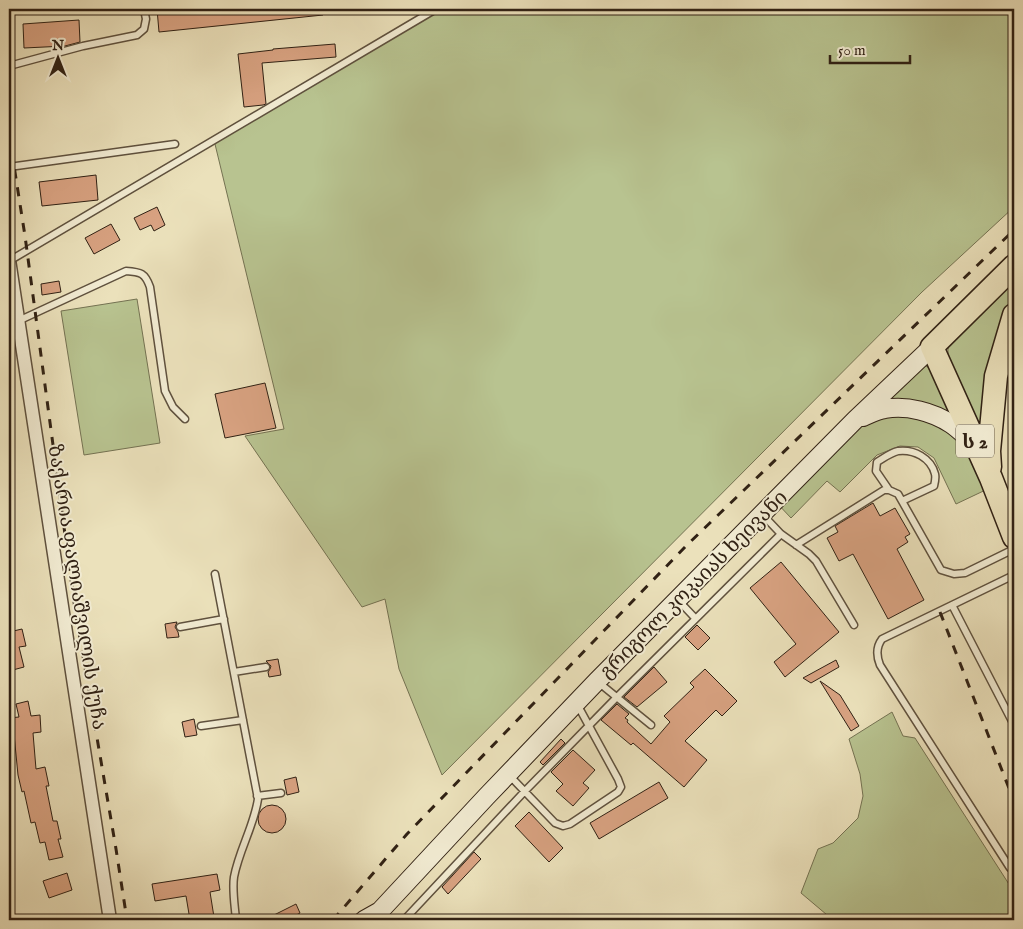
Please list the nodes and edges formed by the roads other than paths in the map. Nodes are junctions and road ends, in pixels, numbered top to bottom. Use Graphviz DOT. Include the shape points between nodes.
graph roads {
  1 [pos="144,9"];
  2 [pos="436,9"];
  3 [pos="9,66"];
  4 [pos="176,144"];
  5 [pos="9,168"];
  6 [pos="9,260"];
  7 [pos="1014,266"];
  8 [pos="1014,315"];
  9 [pos="18,321"];
  10 [pos="932,347"];
  11 [pos="185,419"];
  12 [pos="855,420"];
  13 [pos="977,447"];
  14 [pos="991,478"];
  15 [pos="889,490"];
  16 [pos="902,501"];
  17 [pos="762,514"];
  18 [pos="781,534"];
  19 [pos="1014,537"];
  20 [pos="796,545"];
  21 [pos="1014,550"];
  22 [pos="216,574"];
  23 [pos="1014,575"];
  24 [pos="677,600"];
  25 [pos="952,605"];
  26 [pos="695,618"];
  27 [pos="224,619"];
  28 [pos="854,624"];
  29 [pos="180,627"];
  30 [pos="266,667"];
  31 [pos="234,672"];
  32 [pos="597,681"];
  33 [pos="616,698"];
  34 [pos="576,702"];
  35 [pos="243,720"];
  36 [pos="1014,722"];
  37 [pos="651,725"];
  38 [pos="201,726"];
  39 [pos="589,726"];
  40 [pos="508,774"];
  41 [pos="524,792"];
  42 [pos="282,793"];
  43 [pos="257,796"];
  44 [pos="1014,869"];
  45 [pos="384,916"];
  46 [pos="110,920"];
  47 [pos="236,920"];
  48 [pos="364,920"];
  49 [pos="404,920"];
  1 -- 3 [label="lane" via="144,29 137,35"];
  2 -- 6 [label="lane"];
  4 -- 5 [label="lane"];
  6 -- 9 [label="street, ზაქარია ფალიაშვილის ქუჩა"];
  7 -- 10 [label="highway, გრიგოლ კოკაიას ხეივანი"];
  8 -- 14 [label="highway" via="996,376 989,451"];
  9 -- 11 [label="lane" via="126,271 142,274 150,287 165,391 173,407"];
  9 -- 46 [label="street, ზაქარია ფალიაშვილის ქუჩა"];
  10 -- 12 [label="main road, გრიგოლ კოკაიას ხეივანი"];
  10 -- 13 [label="highway, ს 2"];
  12 -- 13 [label="main road" via="884,409 923,412 936,415 952,425"];
  12 -- 17 [label="main road, გრიგოლ კოკაიას ხეივანი"];
  13 -- 14 [label="highway, ს 2"];
  14 -- 19 [label="highway, ს 2"];
  15 -- 16 [label="lane" via="898,494"];
  15 -- 16 [label="lane" via="876,472 877,462 900,451 920,454 935,474 934,486"];
  15 -- 20 [label="lane" via="884,490"];
  16 -- 21 [label="lane" via="941,570 954,574 965,572"];
  17 -- 18 [label="lane"];
  17 -- 24 [label="main road, გრიგოლ კოკაიას ხეივანი"];
  18 -- 20 [label="lane"];
  18 -- 26 [label="lane"];
  20 -- 28 [label="lane" via="816,561"];
  22 -- 27 [label="lane"];
  23 -- 25 [label="lane"];
  24 -- 26 [label="lane"];
  24 -- 32 [label="main road, გრიგოლ კოკაიას ხეივანი"];
  25 -- 36 [label="lane"];
  25 -- 44 [label="lane" via="882,639 877,658 1010,868"];
  26 -- 33 [label="lane"];
  27 -- 29 [label="lane"];
  27 -- 31 [label="lane"];
  30 -- 31 [label="lane"];
  31 -- 35 [label="lane"];
  32 -- 33 [label="lane"];
  32 -- 34 [label="main road, გრიგოლ კოკაიას ხეივანი"];
  33 -- 37 [label="lane"];
  33 -- 39 [label="lane"];
  34 -- 39 [label="lane"];
  34 -- 40 [label="main road, გრიგოლ კოკაიას ხეივანი"];
  35 -- 38 [label="lane"];
  35 -- 43 [label="lane"];
  39 -- 41 [label="lane"];
  39 -- 41 [label="lane" via="618,778 621,787 618,792 564,826 555,823"];
  40 -- 41 [label="lane"];
  40 -- 45 [label="main road, გრიგოლ კოკაიას ხეივანი"];
  41 -- 49 [label="lane"];
  42 -- 43 [label="lane"];
  43 -- 47 [label="lane" via="256,813 233,880"];
  45 -- 48 [label="main road, გრიგოლ კოკაიას ხეივანი"];
}
